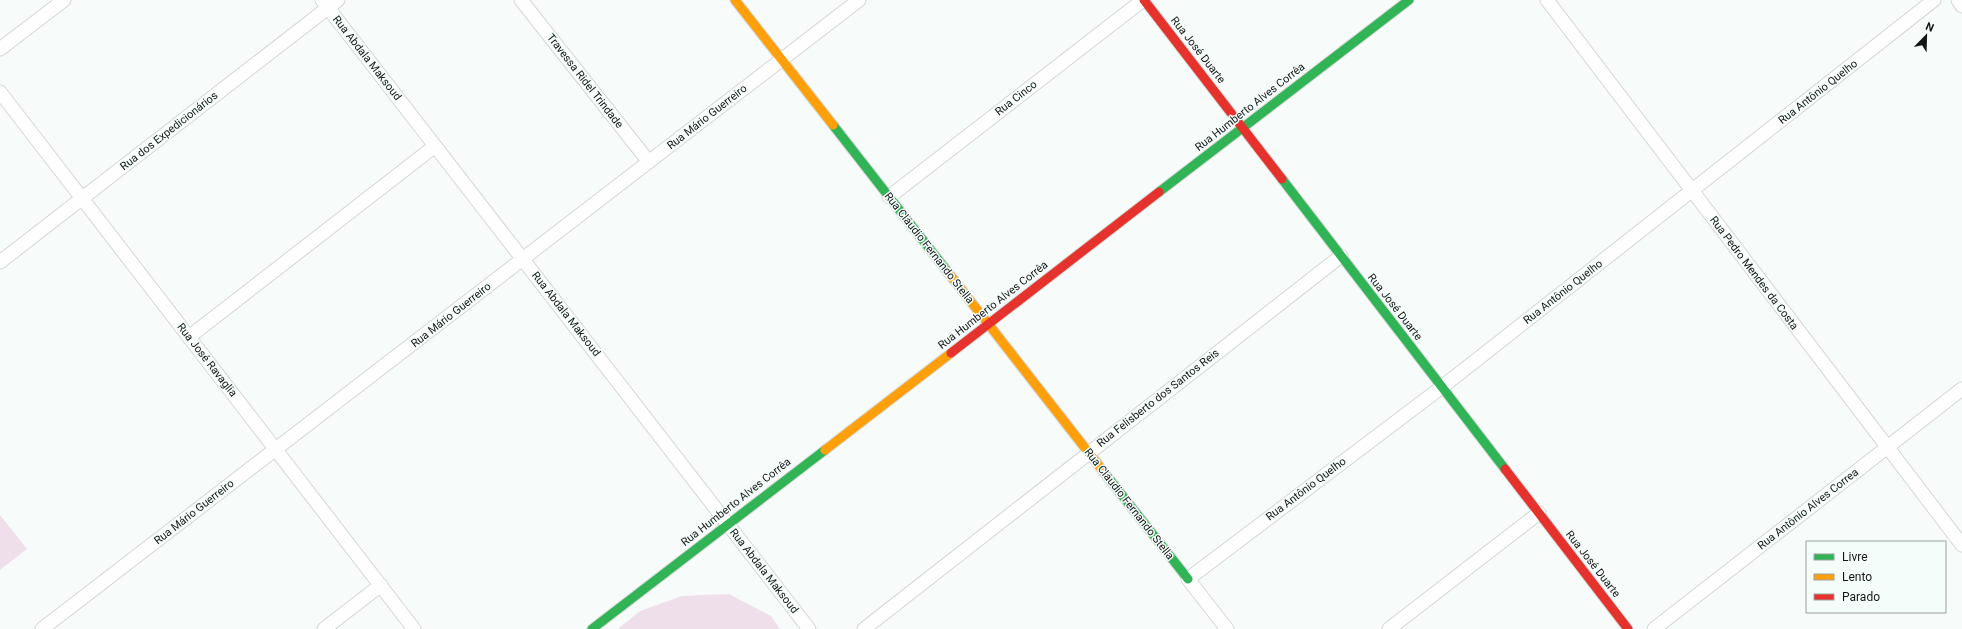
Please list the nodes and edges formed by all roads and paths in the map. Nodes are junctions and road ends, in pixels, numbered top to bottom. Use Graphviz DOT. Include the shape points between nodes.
graph roads {
  1 [pos="64,0"];
  2 [pos="522,0"];
  3 [pos="736,0"];
  4 [pos="859,0"];
  5 [pos="1144,0"];
  6 [pos="1409,0"];
  7 [pos="1547,0"];
  8 [pos="1934,0"];
  9 [pos="1958,0"];
  10 [pos="330,3"];
  11 [pos="1962,6"];
  12 [pos="0,49"];
  13 [pos="782,60"];
  14 [pos="0,92"];
  15 [pos="1242,128"];
  16 [pos="435,146"];
  17 [pos="649,162"];
  18 [pos="1692,190"];
  19 [pos="889,197"];
  20 [pos="82,199"];
  21 [pos="1341,256"];
  22 [pos="523,259"];
  23 [pos="0,262"];
  24 [pos="988,323"];
  25 [pos="190,337"];
  26 [pos="1442,387"];
  27 [pos="1962,389"];
  28 [pos="1887,447"];
  29 [pos="276,449"];
  30 [pos="1088,452"];
  31 [pos="1539,513"];
  32 [pos="727,524"];
  33 [pos="1962,545"];
  34 [pos="1188,579"];
  35 [pos="381,585"];
  36 [pos="42,629"];
  37 [pos="324,629"];
  38 [pos="414,629"];
  39 [pos="592,629"];
  40 [pos="809,629"];
  41 [pos="864,629"];
  42 [pos="1227,629"];
  43 [pos="1389,629"];
  44 [pos="1628,629"];
  45 [pos="1654,629"];
  1 -- 12 [label="street"];
  2 -- 17 [label="street, Travessa Ridel Trindade"];
  3 -- 13 [label="street, Rua Cláudio Fernando Stella"];
  4 -- 13 [label="street, Rua Mário Guerreiro"];
  5 -- 15 [label="street, Rua José Duarte"];
  5 -- 19 [label="street, Rua Cinco"];
  6 -- 15 [label="street, Rua Humberto Alves Corrêa"];
  7 -- 18 [label="street, Rua Pedro Mendes da Costa"];
  8 -- 18 [label="street, Rua Antônio Quelho"];
  9 -- 11 [label="street"];
  10 -- 16 [label="street, Rua Abdala Maksoud"];
  10 -- 20 [label="street, Rua dos Expedicionários"];
  13 -- 17 [label="street, Rua Mário Guerreiro"];
  13 -- 19 [label="street, Rua Cláudio Fernando Stella"];
  14 -- 20 [label="street, Rua José Ravaglia"];
  15 -- 21 [label="street, Rua José Duarte"];
  15 -- 24 [label="street, Rua Humberto Alves Corrêa"];
  16 -- 22 [label="street, Rua Abdala Maksoud"];
  16 -- 25 [label="street"];
  17 -- 22 [label="street, Rua Mário Guerreiro"];
  18 -- 26 [label="street, Rua Antônio Quelho"];
  18 -- 28 [label="street, Rua Pedro Mendes da Costa"];
  19 -- 24 [label="street, Rua Cláudio Fernando Stella"];
  20 -- 23 [label="street, Rua dos Expedicionários"];
  20 -- 25 [label="street, Rua José Ravaglia"];
  21 -- 26 [label="street, Rua José Duarte"];
  21 -- 30 [label="street, Rua Felisberto dos Santos Reis"];
  22 -- 29 [label="street, Rua Mário Guerreiro"];
  22 -- 32 [label="street, Rua Abdala Maksoud"];
  24 -- 30 [label="street, Rua Cláudio Fernando Stella"];
  24 -- 32 [label="street, Rua Humberto Alves Corrêa"];
  25 -- 29 [label="street, Rua José Ravaglia"];
  26 -- 31 [label="street, Rua José Duarte"];
  26 -- 34 [label="street, Rua Antônio Quelho"];
  27 -- 28 [label="street, Rua Antônio Alves Correa"];
  28 -- 33 [label="street, Rua Pedro Mendes da Costa"];
  28 -- 45 [label="street, Rua Antônio Alves Correa"];
  29 -- 35 [label="street, Rua José Ravaglia"];
  29 -- 36 [label="street, Rua Mário Guerreiro"];
  30 -- 34 [label="street, Rua Cláudio Fernando Stella"];
  30 -- 41 [label="street, Rua Felisberto dos Santos Reis"];
  31 -- 43 [label="street"];
  31 -- 44 [label="street, Rua José Duarte"];
  32 -- 39 [label="street, Rua Humberto Alves Corrêa"];
  32 -- 40 [label="street, Rua Abdala Maksoud"];
  34 -- 42 [label="street, Rua Cláudio Fernando Stella"];
  35 -- 37 [label="street"];
  35 -- 38 [label="street, Rua José Ravaglia"];
}
